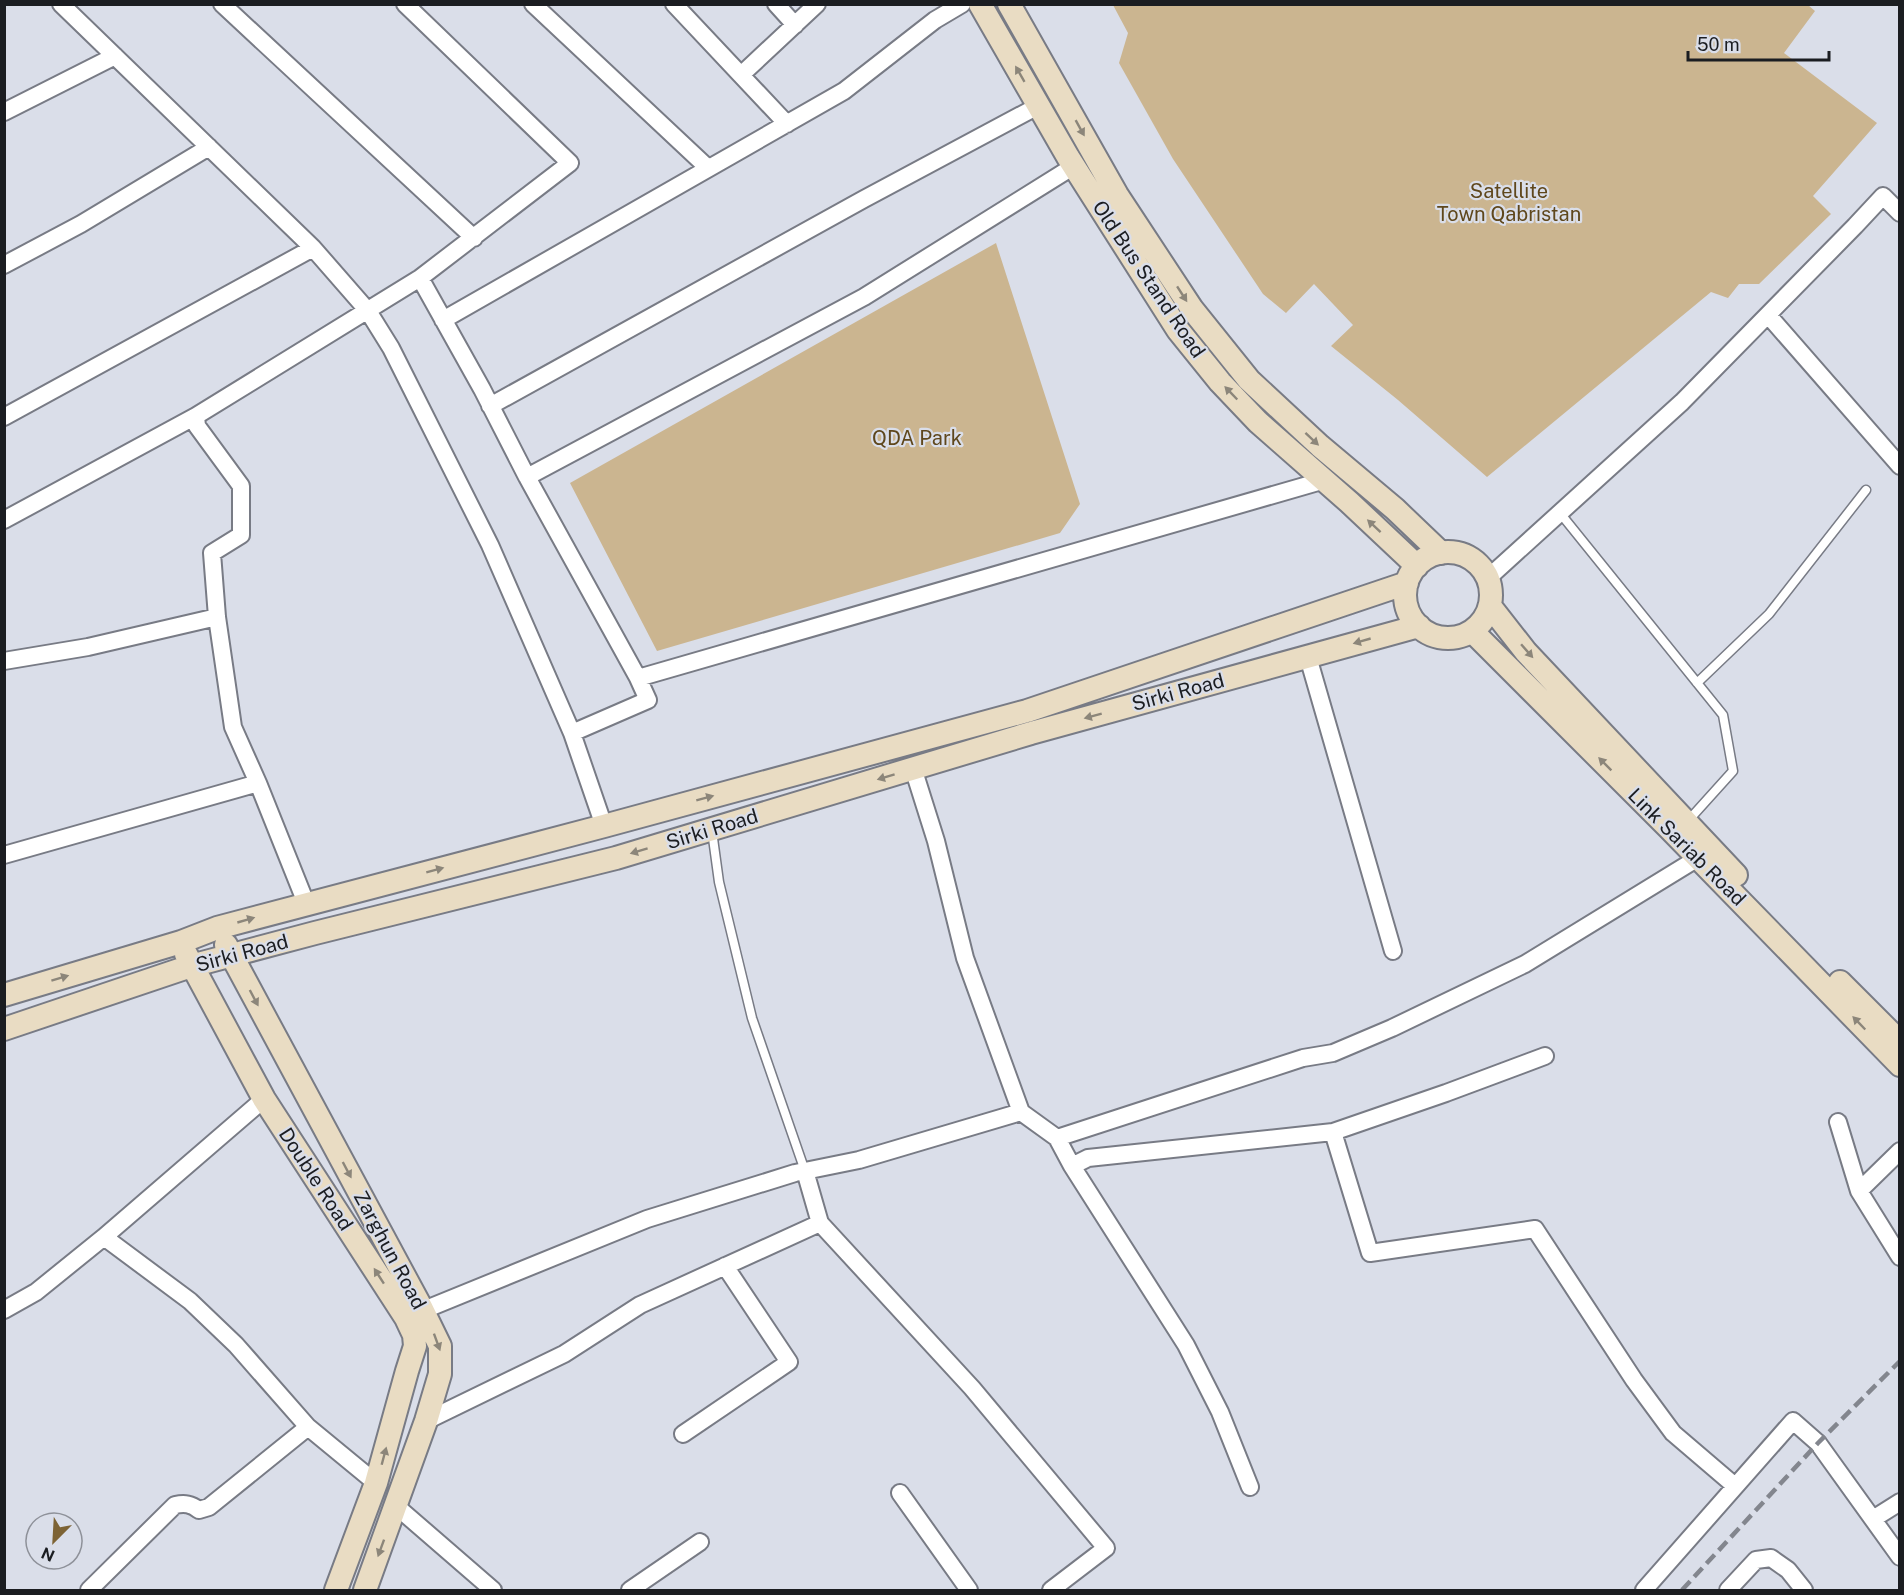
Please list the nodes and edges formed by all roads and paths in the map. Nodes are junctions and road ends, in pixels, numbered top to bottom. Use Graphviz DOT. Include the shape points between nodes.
graph roads {
  1 [pos="61,4"];
  2 [pos="222,4"];
  3 [pos="405,4"];
  4 [pos="533,4"];
  5 [pos="674,4"];
  6 [pos="776,4"];
  7 [pos="817,4"];
  8 [pos="962,4"];
  9 [pos="980,4"];
  10 [pos="1009,4"];
  11 [pos="795,25"];
  12 [pos="115,56"];
  13 [pos="741,75"];
  14 [pos="1038,106"];
  15 [pos="4,112"];
  16 [pos="786,124"];
  17 [pos="209,147"];
  18 [pos="1074,166"];
  19 [pos="708,168"];
  20 [pos="1899,213"];
  21 [pos="474,238"];
  22 [pos="313,248"];
  23 [pos="4,265"];
  24 [pos="420,278"];
  25 [pos="368,311"];
  26 [pos="1768,315"];
  27 [pos="443,320"];
  28 [pos="490,406"];
  29 [pos="196,416"];
  30 [pos="4,417"];
  31 [pos="1899,466"];
  32 [pos="527,477"];
  33 [pos="1325,480"];
  34 [pos="1866,490"];
  35 [pos="1560,513"];
  36 [pos="4,520"];
  37 [pos="1441,553"];
  38 [pos="1412,574"];
  39 [pos="1488,578"];
  40 [pos="1490,606"];
  41 [pos="217,616"];
  42 [pos="1419,626"];
  43 [pos="1472,631"];
  44 [pos="1308,657"];
  45 [pos="4,661"];
  46 [pos="638,678"];
  47 [pos="1697,683"];
  48 [pos="572,733"];
  49 [pos="913,768"];
  50 [pos="258,783"];
  51 [pos="1686,822"];
  52 [pos="604,826"];
  53 [pos="712,829"];
  54 [pos="4,855"];
  55 [pos="1698,858"];
  56 [pos="306,903"];
  57 [pos="217,928"];
  58 [pos="181,942"];
  59 [pos="1393,951"];
  60 [pos="231,957"];
  61 [pos="191,966"];
  62 [pos="4,995"];
  63 [pos="4,1029"];
  64 [pos="1899,1042"];
  65 [pos="1545,1056"];
  66 [pos="1899,1065"];
  67 [pos="264,1099"];
  68 [pos="1021,1112"];
  69 [pos="1838,1122"];
  70 [pos="1333,1132"];
  71 [pos="1057,1138"];
  72 [pos="1899,1151"];
  73 [pos="1072,1166"];
  74 [pos="806,1171"];
  75 [pos="1859,1191"];
  76 [pos="820,1223"];
  77 [pos="104,1236"];
  78 [pos="1899,1257"];
  79 [pos="725,1266"];
  80 [pos="4,1310"];
  81 [pos="414,1314"];
  82 [pos="426,1421"];
  83 [pos="308,1427"];
  84 [pos="683,1434"];
  85 [pos="376,1484"];
  86 [pos="1735,1486"];
  87 [pos="1250,1487"];
  88 [pos="900,1493"];
  89 [pos="1899,1502"];
  90 [pos="396,1506"];
  91 [pos="1872,1519"];
  92 [pos="700,1542"];
  93 [pos="1899,1557"];
  94 [pos="89,1590"];
  95 [pos="336,1590"];
  96 [pos="365,1590"];
  97 [pos="493,1590"];
  98 [pos="630,1590"];
  99 [pos="969,1590"];
  100 [pos="1051,1590"];
  101 [pos="1644,1590"];
  102 [pos="1728,1590"];
  103 [pos="1804,1590"];
  1 -- 12 [label="street"];
  2 -- 21 [label="street"];
  3 -- 21 [label="street" via="570,163"];
  4 -- 19 [label="street"];
  5 -- 13 [label="street"];
  6 -- 11 [label="street"];
  7 -- 11 [label="street"];
  8 -- 16 [label="street" via="935,20 844,91"];
  14 -- 9 [label="main road, Old Bus Stand Road, one-way"];
  10 -- 37 [label="main road, Old Bus Stand Road, one-way" via="1117,195 1192,309 1249,380"];
  11 -- 13 [label="street"];
  12 -- 15 [label="street"];
  12 -- 17 [label="street"];
  13 -- 16 [label="street"];
  14 -- 18 [label="main road, Old Bus Stand Road"];
  14 -- 28 [label="street"];
  16 -- 19 [label="street"];
  17 -- 22 [label="street"];
  17 -- 23 [label="street"];
  18 -- 32 [label="street" via="864,297"];
  33 -- 18 [label="main road, Old Bus Stand Road, one-way" via="1258,422 1185,339"];
  19 -- 27 [label="street"];
  20 -- 26 [label="street" via="1883,196"];
  21 -- 24 [label="street"];
  22 -- 25 [label="street"];
  22 -- 30 [label="street"];
  24 -- 25 [label="street"];
  24 -- 27 [label="street"];
  25 -- 29 [label="street"];
  25 -- 48 [label="street" via="391,348 490,545"];
  26 -- 31 [label="street"];
  26 -- 35 [label="street" via="1682,402"];
  27 -- 28 [label="street"];
  28 -- 32 [label="street"];
  29 -- 36 [label="street"];
  29 -- 41 [label="street" via="197,426 241,486 241,535 212,553"];
  32 -- 46 [label="street"];
  38 -- 33 [label="main road, Old Bus Stand Road, one-way"];
  33 -- 46 [label="street"];
  34 -- 47 [label="lane" via="1769,614"];
  35 -- 39 [label="street"];
  35 -- 47 [label="lane"];
  37 -- 38 [label="main road" via="1428,557"];
  37 -- 39 [label="main road" via="1469,557"];
  38 -- 42 [label="main road" via="1405,595"];
  52 -- 38 [label="main road, Sirki Road, one-way" via="1027,711"];
  39 -- 40 [label="main road"];
  40 -- 43 [label="main road"];
  40 -- 51 [label="main road, Link Sariab Road, one-way" via="1526,652"];
  41 -- 45 [label="street" via="88,647"];
  41 -- 50 [label="street" via="233,727"];
  42 -- 43 [label="main road" via="1444,638"];
  42 -- 44 [label="main road, Sirki Road, one-way"];
  55 -- 43 [label="main road, Link Sariab Road, one-way"];
  44 -- 49 [label="main road, Sirki Road, one-way"];
  44 -- 59 [label="street"];
  46 -- 48 [label="street" via="648,700"];
  47 -- 51 [label="lane" via="1723,715 1733,771"];
  48 -- 52 [label="street"];
  49 -- 53 [label="main road, Sirki Road, one-way"];
  49 -- 68 [label="street" via="965,958"];
  50 -- 54 [label="street"];
  50 -- 56 [label="street"];
  51 -- 64 [label="main road, Link Sariab Road"];
  56 -- 52 [label="main road, Sirki Road, one-way"];
  53 -- 60 [label="main road, Sirki Road, one-way" via="616,858"];
  53 -- 74 [label="lane" via="719,882 752,1018"];
  66 -- 55 [label="main road, Link Sariab Road, one-way"];
  55 -- 71 [label="street" via="1526,964 1392,1028 1333,1053 1303,1058"];
  57 -- 56 [label="main road, Sirki Road, one-way"];
  57 -- 58 [label="main road, Sirki Road"];
  57 -- 60 [label="main road, Zarghun Road"];
  58 -- 61 [label="main road, Double Road"];
  62 -- 58 [label="main road, Sirki Road, one-way"];
  60 -- 61 [label="main road, Sirki Road"];
  60 -- 81 [label="main road, Zarghun Road, one-way"];
  61 -- 63 [label="main road, Sirki Road"];
  61 -- 67 [label="main road, Double Road"];
  65 -- 70 [label="street"];
  67 -- 77 [label="street"];
  81 -- 67 [label="main road, Double Road, one-way"];
  68 -- 71 [label="street"];
  68 -- 74 [label="street" via="859,1160"];
  69 -- 75 [label="street"];
  70 -- 73 [label="street" via="1088,1158"];
  70 -- 86 [label="street" via="1370,1253 1535,1229 1673,1433"];
  71 -- 73 [label="street"];
  72 -- 75 [label="street"];
  73 -- 87 [label="street" via="1186,1345 1220,1412"];
  74 -- 76 [label="street"];
  74 -- 81 [label="street" via="647,1219"];
  75 -- 78 [label="street"];
  76 -- 79 [label="street"];
  76 -- 100 [label="street" via="972,1388 1106,1548"];
  77 -- 80 [label="street" via="36,1292"];
  77 -- 83 [label="street" via="190,1301 236,1345"];
  79 -- 82 [label="street" via="640,1305 564,1354"];
  79 -- 84 [label="street" via="789,1362"];
  81 -- 82 [label="main road, Zarghun Road, one-way" via="440,1346 440,1374"];
  85 -- 81 [label="main road, Double Road, one-way" via="415,1346"];
  82 -- 90 [label="main road, Zarghun Road"];
  83 -- 85 [label="street"];
  83 -- 94 [label="street" via="209,1508 199,1510 184,1503 175,1504"];
  85 -- 95 [label="main road, Double Road"];
  86 -- 91 [label="street" via="1793,1421 1818,1443"];
  86 -- 101 [label="street"];
  88 -- 99 [label="street"];
  89 -- 91 [label="street"];
  90 -- 96 [label="main road, Zarghun Road, one-way"];
  90 -- 97 [label="street"];
  91 -- 93 [label="street"];
  92 -- 98 [label="street"];
  102 -- 103 [label="street" via="1756,1560 1771,1558 1788,1570"];
}
